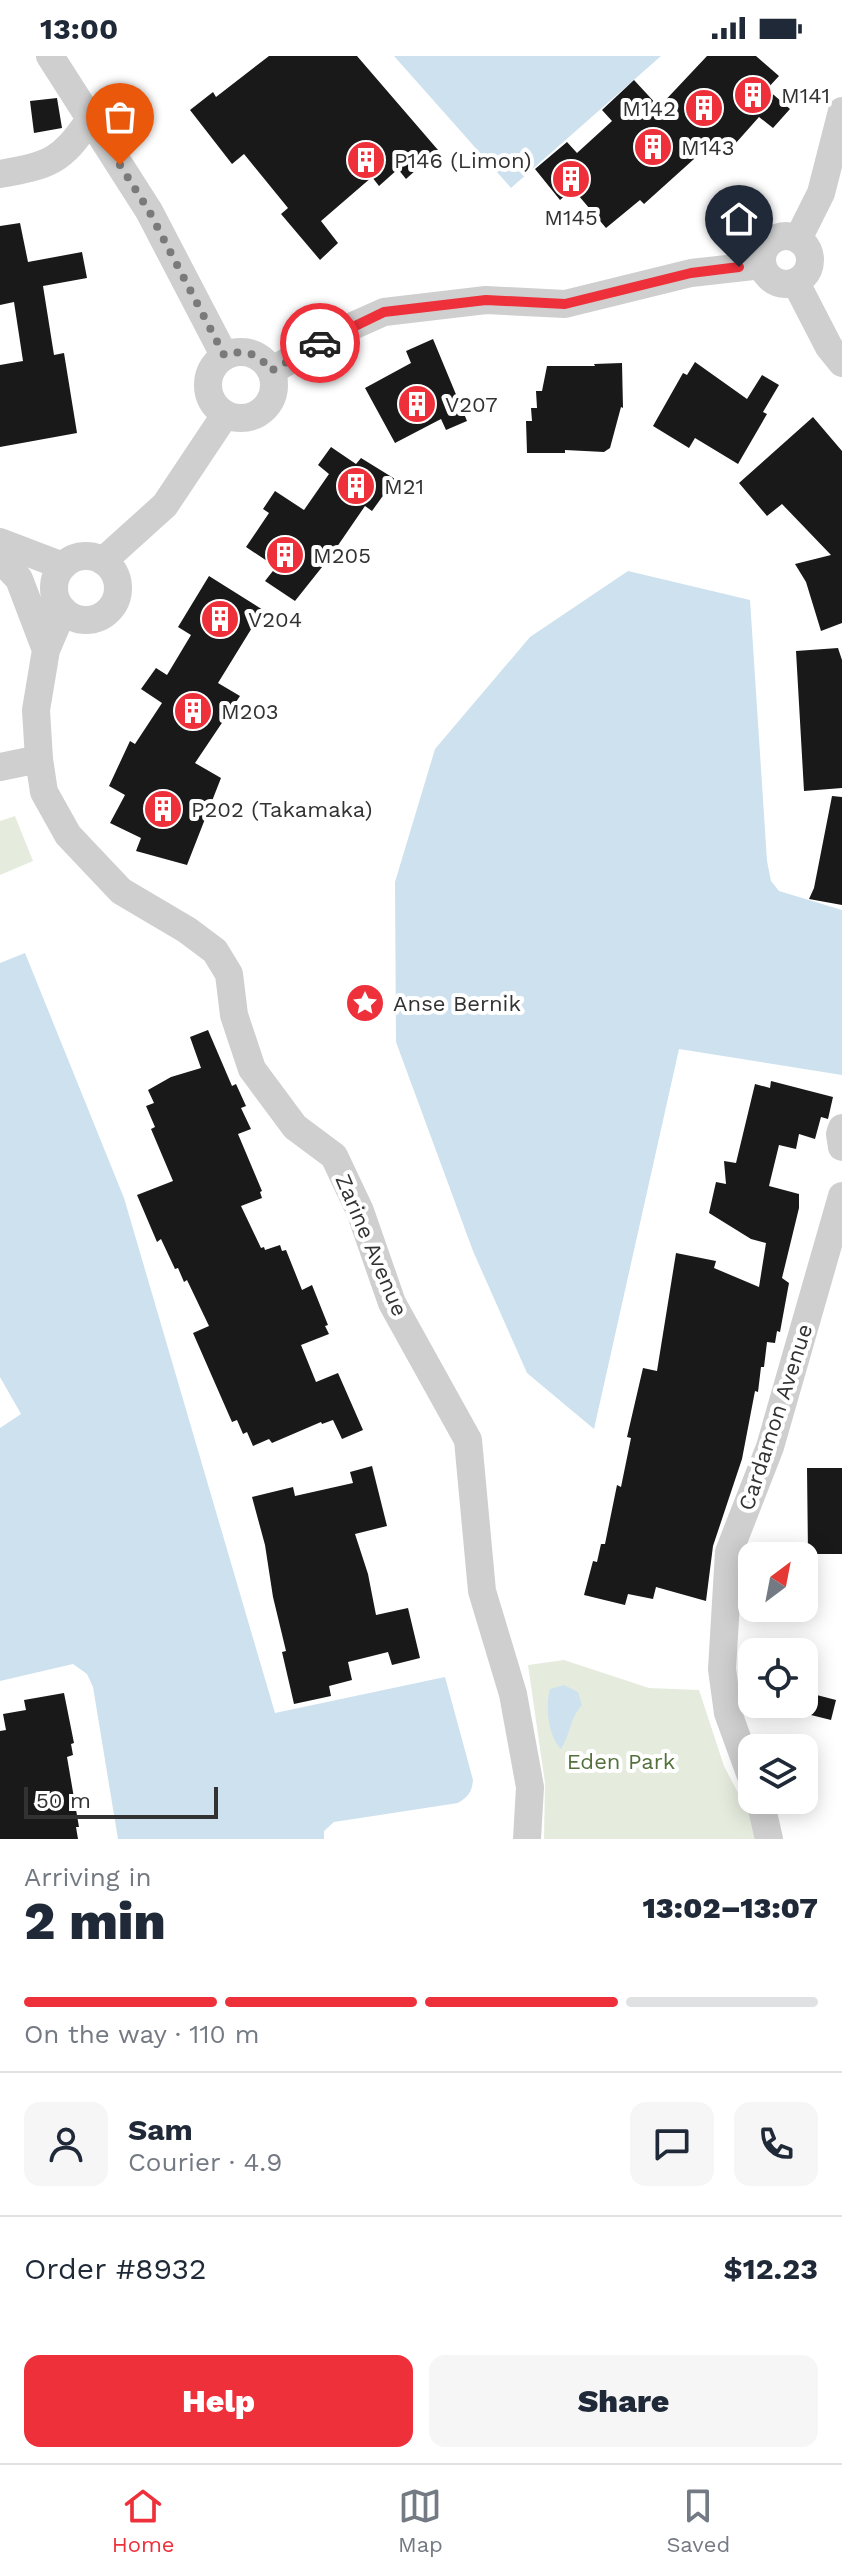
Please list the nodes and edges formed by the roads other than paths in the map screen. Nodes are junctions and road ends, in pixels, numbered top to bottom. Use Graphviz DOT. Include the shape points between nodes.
graph roads {
  1 [pos="50,56"];
  2 [pos="842,111"];
  3 [pos="90,119"];
  4 [pos="0,174"];
  5 [pos="798,239"];
  6 [pos="762,265"];
  7 [pos="796,283"];
  8 [pos="224,355"];
  9 [pos="842,363"];
  10 [pos="271,371"];
  11 [pos="225,415"];
  12 [pos="0,542"];
  13 [pos="0,559"];
  14 [pos="103,561"];
  15 [pos="63,566"];
  16 [pos="63,610"];
  17 [pos="46,650"];
  18 [pos="39,759"];
  19 [pos="0,767"];
  20 [pos="842,1128"];
  21 [pos="842,1147"];
  22 [pos="842,1196"];
  23 [pos="738,1740"];
  24 [pos="763,1814"];
  25 [pos="527,1839"];
  26 [pos="769,1839"];
  1 -- 3 [label="street"];
  2 -- 5 [label="street" via="821,193"];
  3 -- 4 [label="street" via="72,146 45,165"];
  3 -- 8 [label="street" via="149,211"];
  5 -- 6 [label="street" via="783,236 769,243"];
  5 -- 7 [label="street" via="808,250 810,265"];
  6 -- 7 [label="street" via="775,282"];
  6 -- 10 [label="street" via="691,273 565,304 486,300 384,312"];
  7 -- 9 [label="street"];
  8 -- 10 [label="street" via="247,352"];
  8 -- 11 [label="street" via="211,369 207,390"];
  10 -- 11 [label="street" via="273,395 260,413 237,419"];
  11 -- 14 [label="street" via="165,505"];
  12 -- 15 [label="street"];
  13 -- 17 [label="street" via="19,579"];
  14 -- 15 [label="street" via="82,557"];
  14 -- 16 [label="street" via="118,589 111,608 93,620 71,617"];
  15 -- 16 [label="street" via="54,593"];
  16 -- 17 [label="street, Zarine Avenue"];
  17 -- 18 [label="street, Zarine Avenue" via="36,710"];
  18 -- 19 [label="street"];
  18 -- 25 [label="street, Zarine Avenue" via="44,792 68,835 121,891 215,951 229,974 234,1015 252,1069 295,1127 334,1156 392,1303 468,1440 482,1591 513,1694 530,1787"];
  20 -- 21 [label="street"];
  22 -- 23 [label="street, Cardamon Avenue" via="770,1447 729,1552 722,1669"];
  24 -- 26 [label="street"];
}
